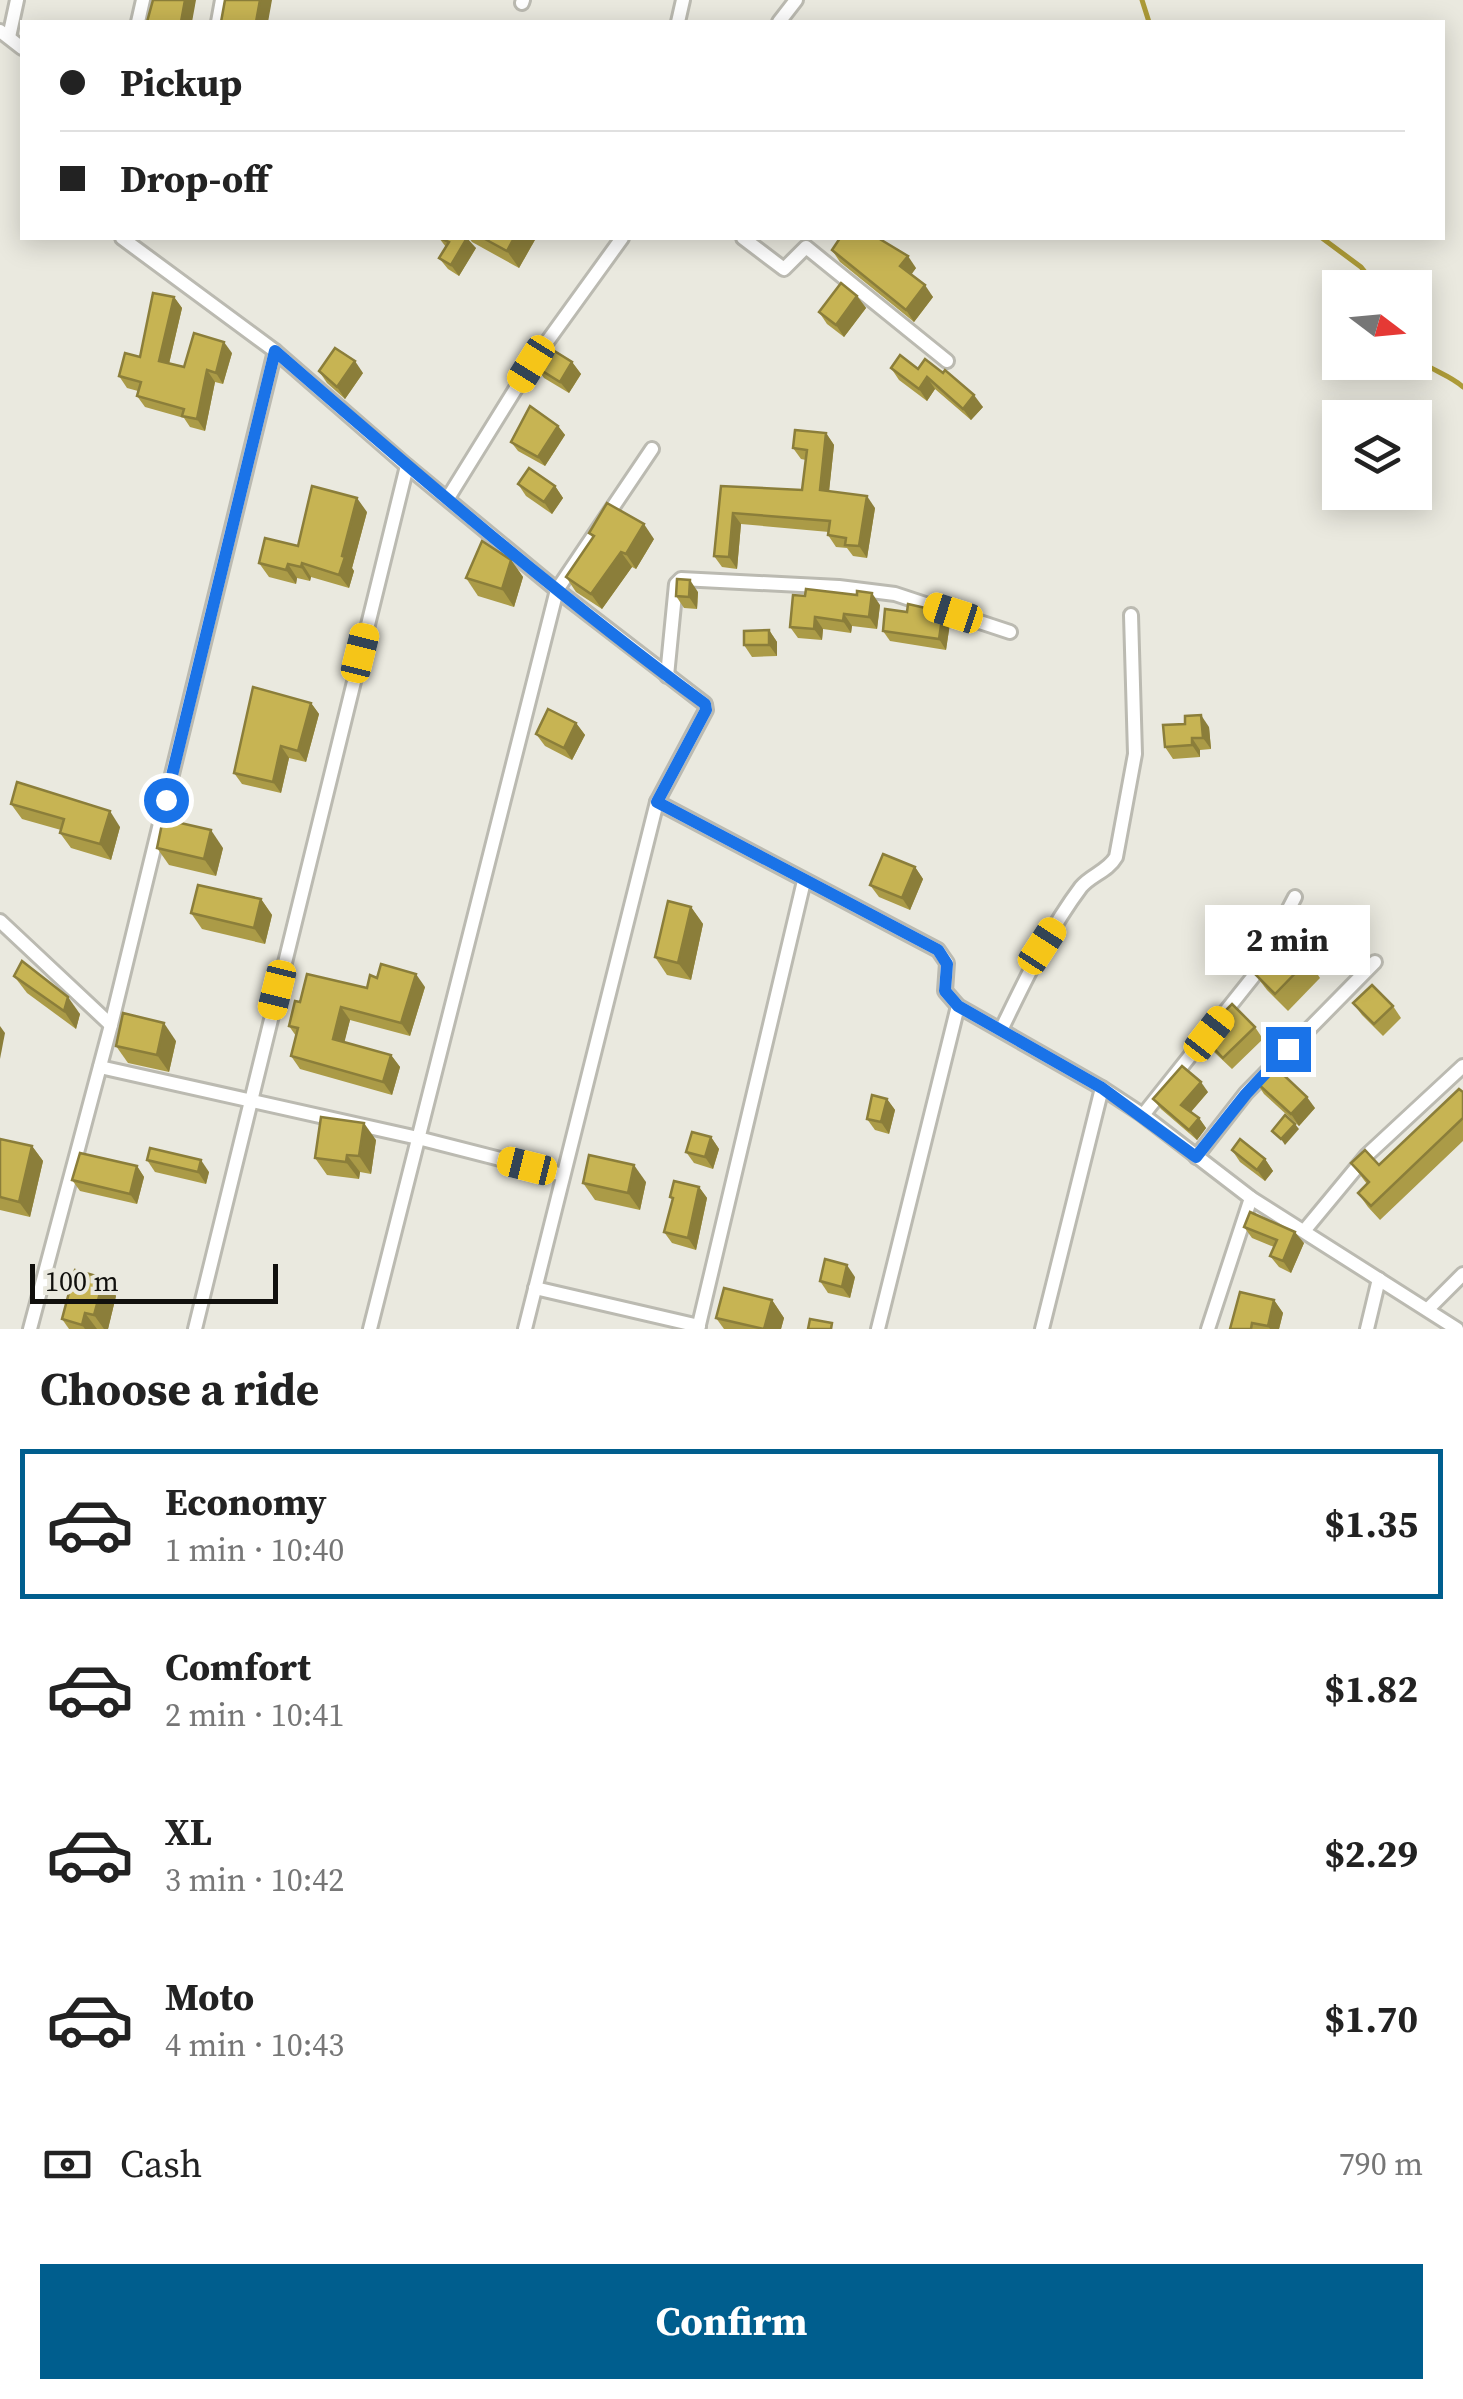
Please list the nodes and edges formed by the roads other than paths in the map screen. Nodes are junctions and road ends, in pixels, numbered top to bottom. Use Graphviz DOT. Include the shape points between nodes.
graph roads {
  1 [pos="17,0"];
  2 [pos="4,34"];
  3 [pos="125,240"];
  4 [pos="621,240"];
  5 [pos="746,240"];
  6 [pos="275,351"];
  7 [pos="947,362"];
  8 [pos="652,448"];
  9 [pos="406,466"];
  10 [pos="448,498"];
  11 [pos="557,590"];
  12 [pos="1130,616"];
  13 [pos="1010,632"];
  14 [pos="667,676"];
  15 [pos="657,802"];
  16 [pos="804,881"];
  17 [pos="1295,896"];
  18 [pos="0,921"];
  19 [pos="1375,962"];
  20 [pos="958,1006"];
  21 [pos="111,1025"];
  22 [pos="1002,1030"];
  23 [pos="1463,1066"];
  24 [pos="100,1067"];
  25 [pos="1102,1088"];
  26 [pos="249,1102"];
  27 [pos="1142,1115"];
  28 [pos="418,1138"];
  29 [pos="1196,1157"];
  30 [pos="563,1175"];
  31 [pos="1251,1198"];
  32 [pos="1304,1231"];
  33 [pos="1463,1274"];
  34 [pos="1379,1279"];
  35 [pos="535,1288"];
  36 [pos="1428,1309"];
  37 [pos="698,1328"];
  38 [pos="30,1329"];
  39 [pos="194,1329"];
  40 [pos="370,1329"];
  41 [pos="525,1329"];
  42 [pos="878,1329"];
  43 [pos="1042,1329"];
  44 [pos="1208,1329"];
  45 [pos="1367,1329"];
  46 [pos="1457,1329"];
  1 -- 2 [label="street"];
  3 -- 6 [label="street"];
  4 -- 10 [label="street" via="531,364"];
  5 -- 7 [label="street" via="784,269 806,247"];
  6 -- 9 [label="street"];
  6 -- 21 [label="street"];
  8 -- 11 [label="street"];
  9 -- 10 [label="street"];
  9 -- 26 [label="street"];
  10 -- 11 [label="street"];
  11 -- 14 [label="street"];
  11 -- 28 [label="street"];
  12 -- 22 [label="street" via="1135,754 1116,857 1084,883 1063,914"];
  13 -- 14 [label="street" via="895,594 681,579"];
  14 -- 15 [label="street" via="707,707"];
  15 -- 16 [label="street"];
  15 -- 30 [label="street"];
  16 -- 20 [label="street" via="938,950 947,964 945,991"];
  16 -- 37 [label="street"];
  17 -- 27 [label="street" via="1253,978"];
  18 -- 21 [label="street"];
  19 -- 29 [label="street" via="1246,1094"];
  20 -- 22 [label="street"];
  20 -- 42 [label="street"];
  21 -- 24 [label="street"];
  22 -- 25 [label="street"];
  23 -- 32 [label="street" via="1367,1155"];
  24 -- 26 [label="street"];
  24 -- 38 [label="street"];
  25 -- 27 [label="street"];
  25 -- 43 [label="street"];
  26 -- 28 [label="street"];
  26 -- 39 [label="street"];
  27 -- 29 [label="street"];
  28 -- 30 [label="street"];
  28 -- 40 [label="street"];
  29 -- 31 [label="street"];
  30 -- 35 [label="street"];
  31 -- 32 [label="street"];
  31 -- 44 [label="street"];
  32 -- 34 [label="street"];
  33 -- 36 [label="street"];
  34 -- 36 [label="street"];
  34 -- 45 [label="street"];
  35 -- 37 [label="street"];
  35 -- 41 [label="street"];
  36 -- 46 [label="street"];
}
